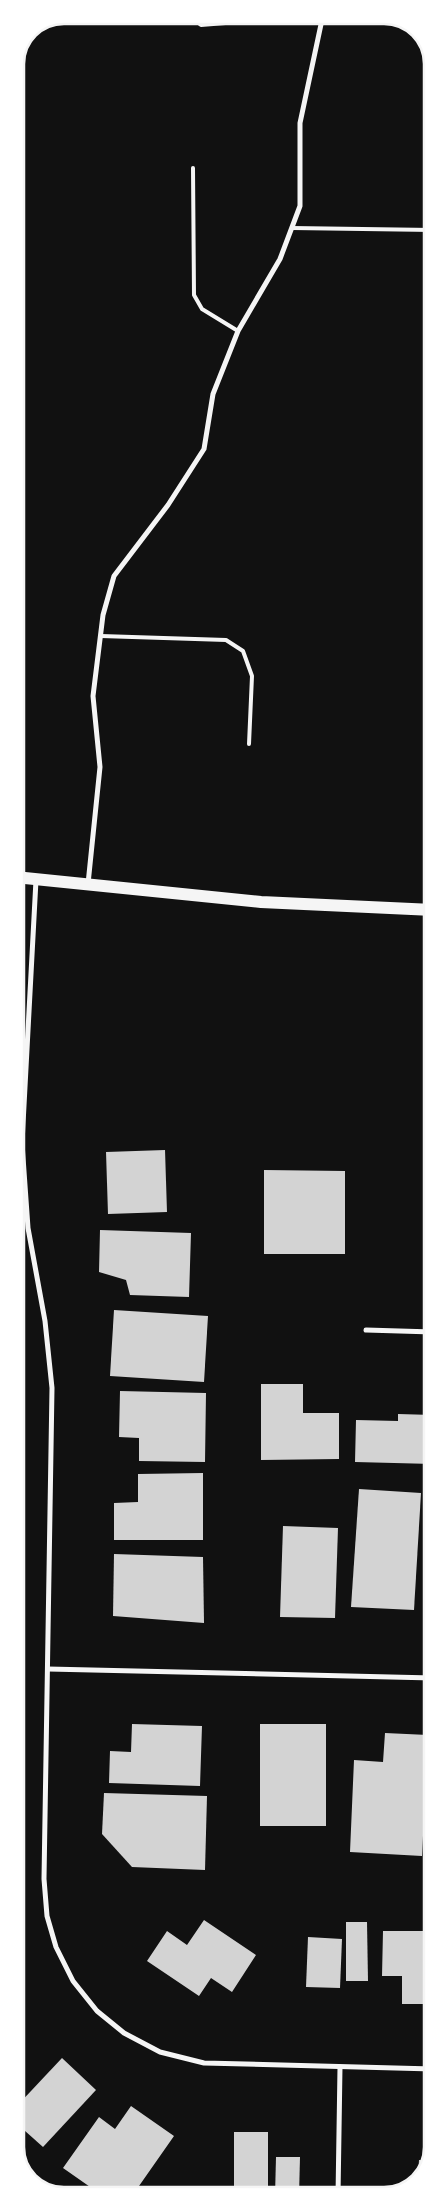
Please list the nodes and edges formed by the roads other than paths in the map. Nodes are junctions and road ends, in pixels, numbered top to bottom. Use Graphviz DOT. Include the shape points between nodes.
graph roads {
  1 [pos="321,24"];
  2 [pos="193,168"];
  3 [pos="292,228"];
  4 [pos="424,230"];
  5 [pos="238,331"];
  6 [pos="100,636"];
  7 [pos="250,744"];
  8 [pos="24,878"];
  9 [pos="36,879"];
  10 [pos="88,884"];
  11 [pos="424,910"];
  12 [pos="24,1104"];
  13 [pos="24,1171"];
  14 [pos="366,1330"];
  15 [pos="424,1332"];
  16 [pos="48,1669"];
  17 [pos="424,1678"];
  18 [pos="340,2067"];
  19 [pos="424,2069"];
  20 [pos="338,2187"];
  1 -- 3 [label="street" via="300,123 300,206"];
  2 -- 5 [label="lane" via="194,295 202,309"];
  3 -- 4 [label="lane"];
  3 -- 5 [label="street" via="280,259"];
  5 -- 6 [label="street" via="214,394 204,449 168,505 114,576"];
  6 -- 7 [label="lane" via="226,640 242,651 252,676"];
  6 -- 10 [label="street" via="93,696 100,767"];
  8 -- 9 [label="main road"];
  9 -- 10 [label="main road"];
  9 -- 12 [label="street"];
  10 -- 11 [label="main road" via="261,902"];
  13 -- 16 [label="street" via="28,1228 45,1320 52,1388"];
  14 -- 15 [label="street"];
  16 -- 17 [label="street"];
  16 -- 18 [label="street" via="44,1878 47,1916 56,1947 73,1981 97,2011 117,2028 160,2052 204,2063"];
  18 -- 19 [label="street"];
  18 -- 20 [label="street"];
}
